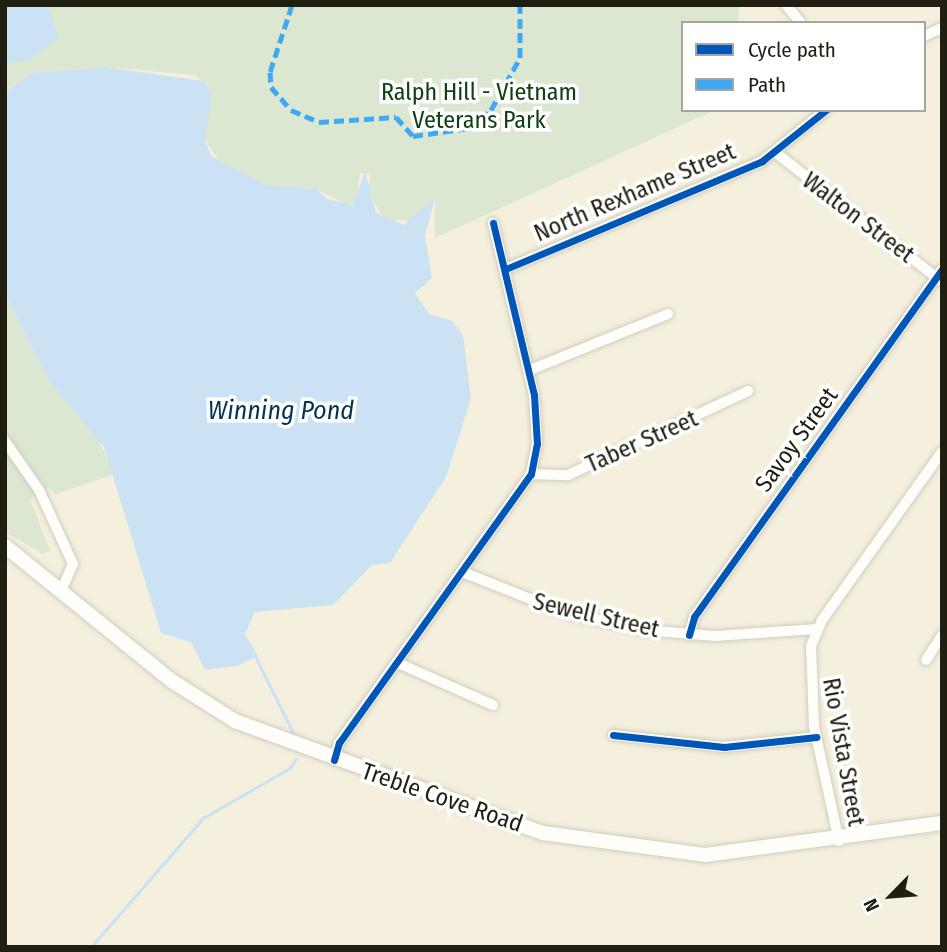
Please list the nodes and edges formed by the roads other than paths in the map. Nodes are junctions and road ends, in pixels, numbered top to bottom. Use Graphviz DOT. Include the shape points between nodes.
graph roads {
  1 [pos="786,5"];
  2 [pos="799,21"];
  3 [pos="824,112"];
  4 [pos="776,153"];
  5 [pos="493,223"];
  6 [pos="508,268"];
  7 [pos="940,276"];
  8 [pos="668,314"];
  9 [pos="530,370"];
  10 [pos="748,391"];
  11 [pos="5,441"];
  12 [pos="942,452"];
  13 [pos="531,474"];
  14 [pos="5,546"];
  15 [pos="465,573"];
  16 [pos="62,586"];
  17 [pos="817,629"];
  18 [pos="689,635"];
  19 [pos="942,635"];
  20 [pos="926,660"];
  21 [pos="398,663"];
  22 [pos="493,705"];
  23 [pos="614,735"];
  24 [pos="816,737"];
  25 [pos="334,760"];
  26 [pos="942,823"];
  27 [pos="839,841"];
  1 -- 2 [label="street"];
  3 -- 4 [label="street, North Rexhame Street"];
  4 -- 6 [label="street, North Rexhame Street"];
  4 -- 7 [label="street, Walton Street"];
  5 -- 6 [label="street"];
  6 -- 9 [label="street"];
  7 -- 18 [label="street, Savoy Street" via="694,617"];
  8 -- 9 [label="street"];
  9 -- 13 [label="street" via="537,433"];
  10 -- 13 [label="street, Taber Street" via="568,475"];
  11 -- 16 [label="street" via="39,490 73,564"];
  12 -- 17 [label="street, Rio Vista Street"];
  13 -- 15 [label="street"];
  14 -- 16 [label="main road, Treble Cove Road"];
  15 -- 18 [label="street, Sewell Street" via="576,616"];
  15 -- 21 [label="street"];
  16 -- 25 [label="main road, Treble Cove Road" via="196,698 253,730"];
  17 -- 18 [label="street, Sewell Street"];
  17 -- 24 [label="street, Rio Vista Street" via="809,666"];
  19 -- 20 [label="street"];
  21 -- 22 [label="street"];
  21 -- 25 [label="street" via="339,743"];
  23 -- 24 [label="street" via="724,747"];
  24 -- 27 [label="street, Rio Vista Street"];
  25 -- 27 [label="main road, Treble Cove Road" via="524,827 603,845 716,855"];
  26 -- 27 [label="main road, Treble Cove Road"];
}
